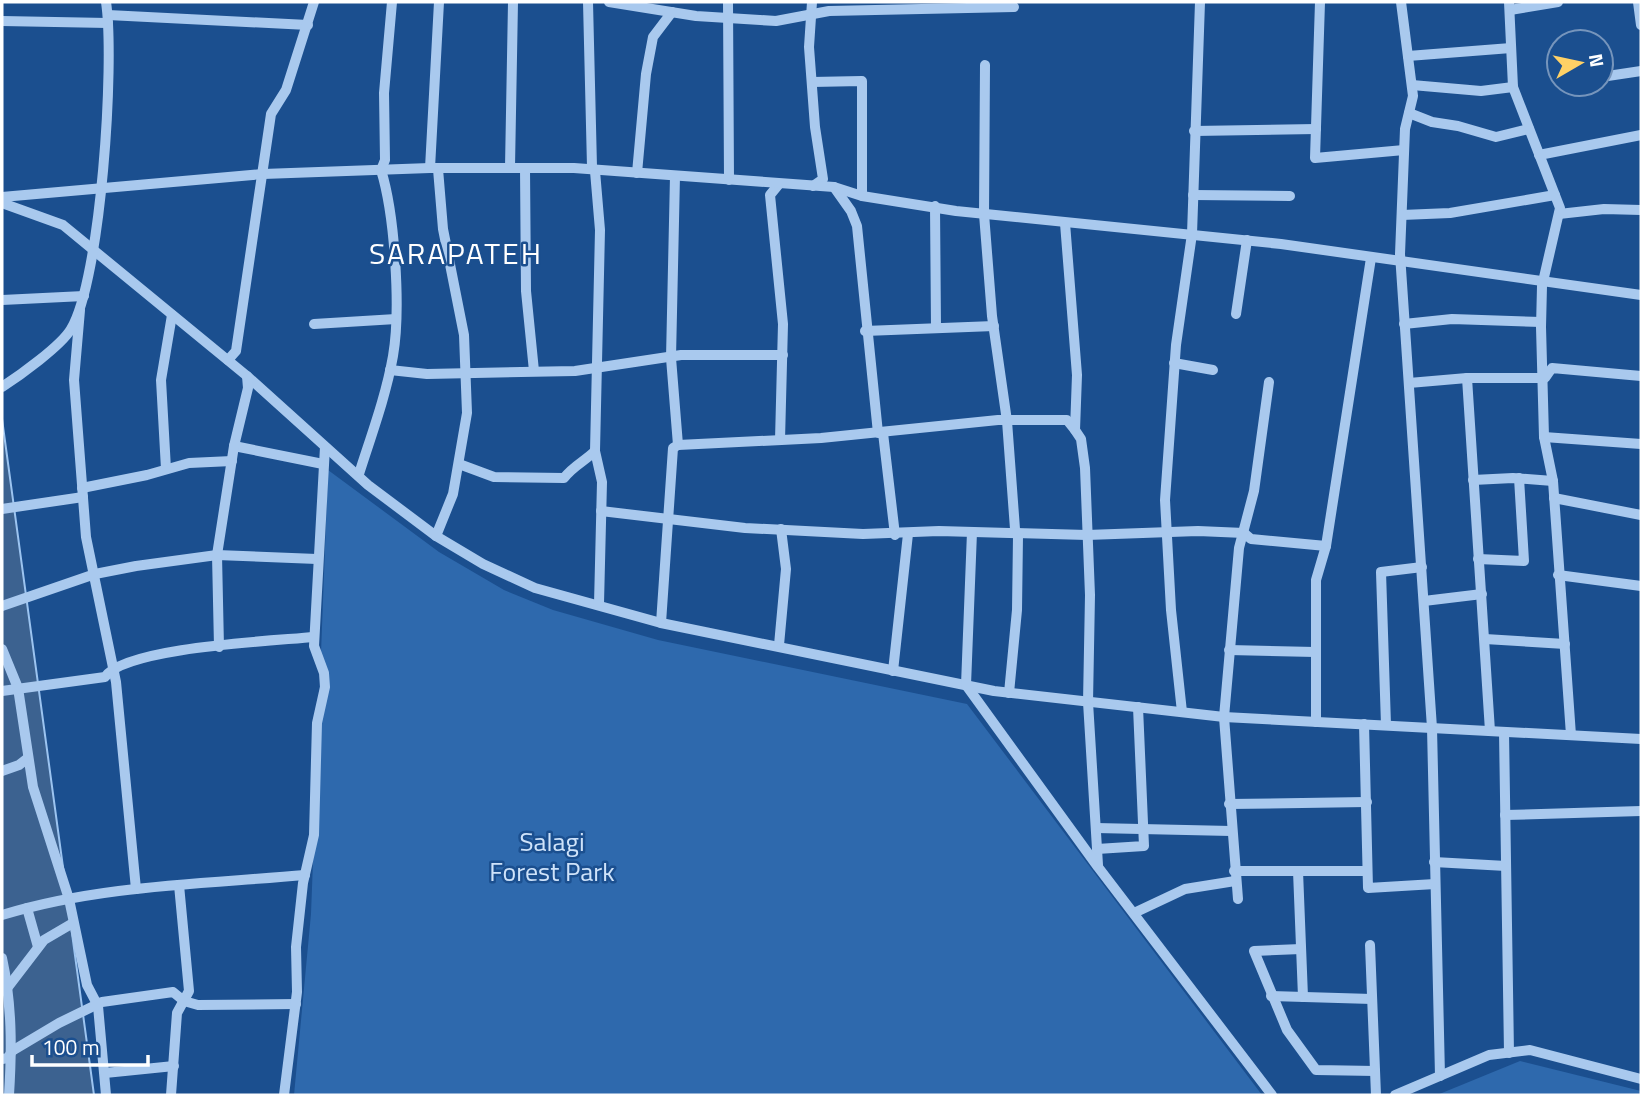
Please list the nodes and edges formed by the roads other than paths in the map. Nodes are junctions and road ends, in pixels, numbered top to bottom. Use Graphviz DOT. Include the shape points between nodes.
graph roads {
  1 [pos="106,2"];
  2 [pos="314,2"];
  3 [pos="392,2"];
  4 [pos="439,2"];
  5 [pos="513,2"];
  6 [pos="588,2"];
  7 [pos="609,2"];
  8 [pos="729,2"];
  9 [pos="812,2"];
  10 [pos="1200,2"];
  11 [pos="1320,2"];
  12 [pos="1401,2"];
  13 [pos="1559,2"];
  14 [pos="1638,2"];
  15 [pos="650,5"];
  16 [pos="894,6"];
  17 [pos="1510,6"];
  18 [pos="1014,7"];
  19 [pos="672,12"];
  20 [pos="813,16"];
  21 [pos="108,19"];
  22 [pos="727,19"];
  23 [pos="2,21"];
  24 [pos="308,25"];
  25 [pos="1641,25"];
  26 [pos="1511,48"];
  27 [pos="1408,56"];
  28 [pos="985,65"];
  29 [pos="1641,71"];
  30 [pos="1615,75"];
  31 [pos="812,82"];
  32 [pos="1412,85"];
  33 [pos="1513,87"];
  34 [pos="1409,113"];
  35 [pos="1316,129"];
  36 [pos="1530,129"];
  37 [pos="1194,131"];
  38 [pos="1641,135"];
  39 [pos="1404,150"];
  40 [pos="1539,155"];
  41 [pos="510,167"];
  42 [pos="434,168"];
  43 [pos="525,168"];
  44 [pos="381,170"];
  45 [pos="595,171"];
  46 [pos="637,173"];
  47 [pos="263,174"];
  48 [pos="675,176"];
  49 [pos="729,180"];
  50 [pos="779,184"];
  51 [pos="813,186"];
  52 [pos="834,187"];
  53 [pos="100,189"];
  54 [pos="1193,195"];
  55 [pos="1555,195"];
  56 [pos="862,196"];
  57 [pos="1290,196"];
  58 [pos="2,197"];
  59 [pos="2,203"];
  60 [pos="935,206"];
  61 [pos="1641,210"];
  62 [pos="984,214"];
  63 [pos="1402,215"];
  64 [pos="1559,215"];
  65 [pos="1065,223"];
  66 [pos="1192,234"];
  67 [pos="1247,240"];
  68 [pos="93,249"];
  69 [pos="1371,258"];
  70 [pos="1401,262"];
  71 [pos="1543,281"];
  72 [pos="1641,295"];
  73 [pos="84,296"];
  74 [pos="2,300"];
  75 [pos="80,310"];
  76 [pos="1236,314"];
  77 [pos="173,315"];
  78 [pos="396,319"];
  79 [pos="1541,322"];
  80 [pos="314,324"];
  81 [pos="1404,324"];
  82 [pos="994,326"];
  83 [pos="936,327"];
  84 [pos="865,331"];
  85 [pos="783,355"];
  86 [pos="671,358"];
  87 [pos="228,360"];
  88 [pos="1174,363"];
  89 [pos="597,367"];
  90 [pos="390,370"];
  91 [pos="1213,370"];
  92 [pos="534,371"];
  93 [pos="467,372"];
  94 [pos="247,376"];
  95 [pos="1641,376"];
  96 [pos="1466,378"];
  97 [pos="1545,378"];
  98 [pos="1269,382"];
  99 [pos="1409,383"];
  100 [pos="2,387"];
  101 [pos="1007,421"];
  102 [pos="1075,430"];
  103 [pos="881,433"];
  104 [pos="1544,437"];
  105 [pos="780,440"];
  106 [pos="1641,444"];
  107 [pos="678,445"];
  108 [pos="234,446"];
  109 [pos="325,447"];
  110 [pos="594,451"];
  111 [pos="232,461"];
  112 [pos="323,464"];
  113 [pos="459,464"];
  114 [pos="166,470"];
  115 [pos="359,474"];
  116 [pos="1519,478"];
  117 [pos="1473,480"];
  118 [pos="1553,481"];
  119 [pos="82,492"];
  120 [pos="1554,498"];
  121 [pos="2,509"];
  122 [pos="601,511"];
  123 [pos="1641,515"];
  124 [pos="666,521"];
  125 [pos="781,529"];
  126 [pos="972,532"];
  127 [pos="1167,533"];
  128 [pos="1244,533"];
  129 [pos="908,534"];
  130 [pos="895,535"];
  131 [pos="1087,535"];
  132 [pos="436,536"];
  133 [pos="1018,536"];
  134 [pos="1326,546"];
  135 [pos="217,555"];
  136 [pos="317,559"];
  137 [pos="1478,559"];
  138 [pos="1422,568"];
  139 [pos="95,574"];
  140 [pos="1558,575"];
  141 [pos="1641,586"];
  142 [pos="1482,594"];
  143 [pos="1424,601"];
  144 [pos="599,604"];
  145 [pos="2,606"];
  146 [pos="661,622"];
  147 [pos="314,637"];
  148 [pos="1485,639"];
  149 [pos="1565,643"];
  150 [pos="779,645"];
  151 [pos="219,647"];
  152 [pos="2,649"];
  153 [pos="1229,650"];
  154 [pos="1315,652"];
  155 [pos="111,668"];
  156 [pos="893,671"];
  157 [pos="966,685"];
  158 [pos="18,688"];
  159 [pos="2,691"];
  160 [pos="1009,693"];
  161 [pos="1088,702"];
  162 [pos="1138,707"];
  163 [pos="1182,712"];
  164 [pos="1224,717"];
  165 [pos="1316,722"];
  166 [pos="1364,724"];
  167 [pos="1386,725"];
  168 [pos="1432,728"];
  169 [pos="1490,731"];
  170 [pos="1504,732"];
  171 [pos="1570,735"];
  172 [pos="1641,739"];
  173 [pos="28,758"];
  174 [pos="2,772"];
  175 [pos="1367,802"];
  176 [pos="1229,804"];
  177 [pos="1641,811"];
  178 [pos="1506,815"];
  179 [pos="1096,828"];
  180 [pos="1145,828"];
  181 [pos="1231,831"];
  182 [pos="1097,849"];
  183 [pos="1434,862"];
  184 [pos="1506,866"];
  185 [pos="1098,867"];
  186 [pos="1298,871"];
  187 [pos="1367,871"];
  188 [pos="305,874"];
  189 [pos="1235,876"];
  190 [pos="1435,884"];
  191 [pos="180,886"];
  192 [pos="136,889"];
  193 [pos="69,899"];
  194 [pos="1238,899"];
  195 [pos="27,908"];
  196 [pos="1133,913"];
  197 [pos="2,915"];
  198 [pos="73,923"];
  199 [pos="1370,945"];
  200 [pos="38,947"];
  201 [pos="1301,949"];
  202 [pos="2,958"];
  203 [pos="8,986"];
  204 [pos="1270,996"];
  205 [pos="1303,997"];
  206 [pos="1372,999"];
  207 [pos="184,1001"];
  208 [pos="296,1004"];
  209 [pos="98,1006"];
  210 [pos="12,1051"];
  211 [pos="1509,1053"];
  212 [pos="2,1059"];
  213 [pos="174,1066"];
  214 [pos="1375,1071"];
  215 [pos="105,1073"];
  216 [pos="1440,1076"];
  217 [pos="1641,1079"];
  218 [pos="9,1095"];
  219 [pos="106,1095"];
  220 [pos="172,1095"];
  221 [pos="284,1095"];
  222 [pos="1272,1095"];
  223 [pos="1376,1095"];
  224 [pos="1395,1095"];
  1 -- 21 [label="street"];
  2 -- 24 [label="street"];
  3 -- 44 [label="street" via="384,93 386,160"];
  4 -- 42 [label="street"];
  5 -- 41 [label="street"];
  6 -- 45 [label="street"];
  7 -- 15 [label="street"];
  8 -- 22 [label="street"];
  9 -- 20 [label="street"];
  10 -- 37 [label="street"];
  11 -- 35 [label="street"];
  12 -- 27 [label="street"];
  13 -- 17 [label="street"];
  14 -- 25 [label="street"];
  15 -- 19 [label="street"];
  16 -- 18 [label="street"];
  16 -- 20 [label="street"];
  17 -- 26 [label="street"];
  19 -- 22 [label="street"];
  19 -- 46 [label="street" via="653,37"];
  20 -- 22 [label="street" via="776,21"];
  20 -- 31 [label="street" via="809,47"];
  21 -- 23 [label="street"];
  21 -- 24 [label="street"];
  21 -- 53 [label="street"];
  22 -- 49 [label="street"];
  24 -- 47 [label="street" via="286,90 271,114"];
  26 -- 27 [label="street"];
  26 -- 33 [label="street"];
  27 -- 32 [label="street"];
  28 -- 62 [label="street"];
  29 -- 30 [label="street"];
  31 -- 51 [label="street" via="823,178"];
  31 -- 56 [label="street" via="862,80"];
  32 -- 33 [label="street" via="1481,91"];
  32 -- 34 [label="street"];
  33 -- 36 [label="street"];
  34 -- 36 [label="street" via="1496,137"];
  34 -- 39 [label="street"];
  35 -- 37 [label="street"];
  35 -- 39 [label="street" via="1315,158"];
  36 -- 40 [label="street"];
  37 -- 54 [label="street"];
  38 -- 40 [label="street"];
  39 -- 63 [label="street"];
  40 -- 55 [label="street"];
  41 -- 42 [label="street"];
  41 -- 43 [label="street"];
  42 -- 44 [label="street"];
  42 -- 93 [label="street"];
  43 -- 45 [label="street"];
  43 -- 92 [label="street" via="526,291"];
  44 -- 47 [label="street"];
  44 -- 78 [label="street"];
  45 -- 46 [label="street"];
  45 -- 89 [label="street" via="600,230"];
  46 -- 48 [label="street"];
  47 -- 53 [label="street"];
  47 -- 87 [label="street" via="236,351"];
  48 -- 49 [label="street"];
  48 -- 86 [label="street"];
  49 -- 50 [label="street"];
  50 -- 51 [label="street"];
  50 -- 85 [label="street" via="770,195"];
  51 -- 52 [label="street"];
  52 -- 56 [label="street"];
  52 -- 84 [label="street" via="857,226"];
  53 -- 58 [label="street"];
  53 -- 68 [label="street"];
  54 -- 57 [label="street"];
  54 -- 66 [label="street"];
  55 -- 63 [label="street" via="1450,213"];
  55 -- 64 [label="street"];
  56 -- 60 [label="street"];
  59 -- 68 [label="street" via="63,225"];
  60 -- 62 [label="street"];
  60 -- 83 [label="street"];
  61 -- 64 [label="street"];
  62 -- 65 [label="street"];
  62 -- 82 [label="street"];
  63 -- 70 [label="street"];
  64 -- 71 [label="street"];
  65 -- 66 [label="street"];
  65 -- 102 [label="street" via="1077,374"];
  66 -- 67 [label="street"];
  66 -- 88 [label="street"];
  67 -- 69 [label="street"];
  67 -- 76 [label="street"];
  68 -- 73 [label="street"];
  68 -- 77 [label="street"];
  69 -- 70 [label="street"];
  69 -- 134 [label="street"];
  70 -- 71 [label="street"];
  70 -- 81 [label="street"];
  71 -- 72 [label="street"];
  71 -- 79 [label="street"];
  73 -- 74 [label="street"];
  73 -- 75 [label="street"];
  75 -- 100 [label="street" via="69,332"];
  75 -- 119 [label="street" via="74,380"];
  77 -- 87 [label="street"];
  77 -- 114 [label="street" via="162,380"];
  78 -- 80 [label="street"];
  78 -- 90 [label="street"];
  79 -- 81 [label="street" via="1452,319"];
  79 -- 97 [label="street"];
  81 -- 99 [label="street"];
  82 -- 83 [label="street"];
  82 -- 101 [label="street"];
  83 -- 84 [label="street"];
  84 -- 103 [label="street"];
  85 -- 86 [label="street"];
  85 -- 105 [label="street"];
  86 -- 89 [label="street"];
  86 -- 107 [label="street"];
  87 -- 94 [label="street"];
  88 -- 91 [label="street"];
  88 -- 127 [label="street"];
  89 -- 92 [label="street"];
  89 -- 110 [label="street"];
  90 -- 93 [label="street"];
  90 -- 115 [label="street"];
  92 -- 93 [label="street"];
  93 -- 113 [label="street" via="467,413"];
  94 -- 108 [label="street"];
  94 -- 109 [label="street"];
  95 -- 97 [label="street" via="1552,368"];
  96 -- 97 [label="street"];
  96 -- 99 [label="street"];
  96 -- 117 [label="street"];
  97 -- 104 [label="street"];
  98 -- 128 [label="street"];
  99 -- 138 [label="street"];
  101 -- 102 [label="street" via="1067,420"];
  101 -- 103 [label="street"];
  101 -- 133 [label="street"];
  102 -- 131 [label="street" via="1081,439"];
  103 -- 105 [label="street"];
  103 -- 130 [label="street"];
  104 -- 106 [label="street"];
  104 -- 118 [label="street"];
  105 -- 107 [label="street"];
  107 -- 124 [label="street" via="673,448"];
  108 -- 111 [label="street"];
  108 -- 112 [label="street"];
  109 -- 112 [label="street"];
  109 -- 115 [label="street"];
  110 -- 113 [label="street" via="565,478 494,477"];
  110 -- 122 [label="street" via="602,482"];
  111 -- 114 [label="street" via="189,463"];
  111 -- 135 [label="street"];
  112 -- 136 [label="street"];
  113 -- 132 [label="street"];
  114 -- 119 [label="street"];
  115 -- 132 [label="street"];
  116 -- 117 [label="street"];
  116 -- 118 [label="street"];
  116 -- 137 [label="street" via="1524,561"];
  117 -- 137 [label="street"];
  118 -- 120 [label="street"];
  119 -- 121 [label="street"];
  119 -- 139 [label="street"];
  120 -- 123 [label="street"];
  120 -- 140 [label="street"];
  122 -- 124 [label="street" via="660,516"];
  122 -- 144 [label="street"];
  124 -- 125 [label="street"];
  124 -- 146 [label="street"];
  125 -- 130 [label="street"];
  125 -- 150 [label="street" via="786,569"];
  126 -- 129 [label="street"];
  126 -- 133 [label="street"];
  126 -- 157 [label="street"];
  127 -- 128 [label="street"];
  127 -- 131 [label="street"];
  127 -- 163 [label="street"];
  128 -- 134 [label="street" via="1251,539"];
  128 -- 153 [label="street"];
  129 -- 130 [label="street"];
  129 -- 156 [label="street"];
  131 -- 133 [label="street"];
  131 -- 161 [label="street"];
  132 -- 144 [label="street" via="521,584"];
  133 -- 160 [label="street"];
  134 -- 154 [label="street" via="1316,580"];
  135 -- 136 [label="street"];
  135 -- 139 [label="street"];
  135 -- 151 [label="street"];
  136 -- 147 [label="street"];
  137 -- 142 [label="street"];
  138 -- 143 [label="street"];
  138 -- 167 [label="street" via="1381,572"];
  139 -- 145 [label="street"];
  139 -- 155 [label="street"];
  140 -- 141 [label="street"];
  140 -- 149 [label="street"];
  142 -- 143 [label="street"];
  142 -- 148 [label="street"];
  143 -- 168 [label="street"];
  144 -- 146 [label="street"];
  146 -- 150 [label="street"];
  147 -- 151 [label="street"];
  147 -- 188 [label="street" via="325,687 317,723 314,835"];
  148 -- 149 [label="street"];
  148 -- 169 [label="street"];
  149 -- 171 [label="street"];
  150 -- 156 [label="street"];
  151 -- 155 [label="street" via="167,651"];
  152 -- 158 [label="street"];
  153 -- 154 [label="street"];
  153 -- 164 [label="street"];
  154 -- 165 [label="street"];
  155 -- 158 [label="street" via="105,677"];
  155 -- 192 [label="street"];
  156 -- 157 [label="street"];
  157 -- 160 [label="street"];
  157 -- 185 [label="street"];
  158 -- 159 [label="street"];
  158 -- 173 [label="street"];
  160 -- 161 [label="street"];
  161 -- 162 [label="street"];
  161 -- 179 [label="street"];
  162 -- 163 [label="street"];
  162 -- 180 [label="street"];
  163 -- 164 [label="street"];
  164 -- 165 [label="street"];
  164 -- 176 [label="street"];
  165 -- 166 [label="street"];
  166 -- 167 [label="street"];
  166 -- 175 [label="street"];
  167 -- 168 [label="street"];
  168 -- 169 [label="street"];
  168 -- 183 [label="street"];
  169 -- 170 [label="street"];
  170 -- 171 [label="street"];
  170 -- 178 [label="street"];
  171 -- 172 [label="street"];
  173 -- 174 [label="street"];
  173 -- 193 [label="street"];
  175 -- 176 [label="street"];
  175 -- 187 [label="street"];
  176 -- 181 [label="street"];
  177 -- 178 [label="street"];
  178 -- 184 [label="street"];
  179 -- 180 [label="street"];
  179 -- 182 [label="street"];
  180 -- 181 [label="street"];
  180 -- 182 [label="street" via="1144,846"];
  181 -- 189 [label="street"];
  182 -- 185 [label="street"];
  183 -- 184 [label="street"];
  183 -- 190 [label="street"];
  184 -- 211 [label="street"];
  185 -- 196 [label="street"];
  186 -- 187 [label="street"];
  186 -- 189 [label="street"];
  186 -- 201 [label="street"];
  187 -- 190 [label="street" via="1368,888"];
  188 -- 191 [label="street"];
  188 -- 208 [label="street" via="296,947"];
  189 -- 194 [label="street"];
  189 -- 196 [label="street" via="1185,889"];
  190 -- 216 [label="street"];
  191 -- 192 [label="street"];
  191 -- 207 [label="street" via="189,991"];
  192 -- 193 [label="street"];
  193 -- 195 [label="street"];
  193 -- 198 [label="street"];
  195 -- 197 [label="street"];
  195 -- 200 [label="street"];
  196 -- 222 [label="street"];
  198 -- 200 [label="street"];
  198 -- 209 [label="street" via="87,985"];
  199 -- 206 [label="street"];
  200 -- 203 [label="street"];
  201 -- 204 [label="street" via="1254,951"];
  201 -- 205 [label="street"];
  202 -- 203 [label="street"];
  203 -- 210 [label="street"];
  204 -- 205 [label="street"];
  204 -- 214 [label="street" via="1287,1031 1316,1070"];
  205 -- 206 [label="street"];
  206 -- 214 [label="street"];
  207 -- 208 [label="street" via="198,1005"];
  207 -- 209 [label="street" via="173,992"];
  207 -- 213 [label="street" via="177,1013"];
  208 -- 221 [label="street"];
  209 -- 210 [label="street"];
  209 -- 215 [label="street"];
  210 -- 212 [label="street"];
  210 -- 218 [label="street"];
  211 -- 216 [label="street" via="1489,1055"];
  211 -- 217 [label="street" via="1530,1050"];
  213 -- 215 [label="street"];
  213 -- 220 [label="street"];
  214 -- 223 [label="street"];
  215 -- 219 [label="street"];
  216 -- 224 [label="street"];
}
